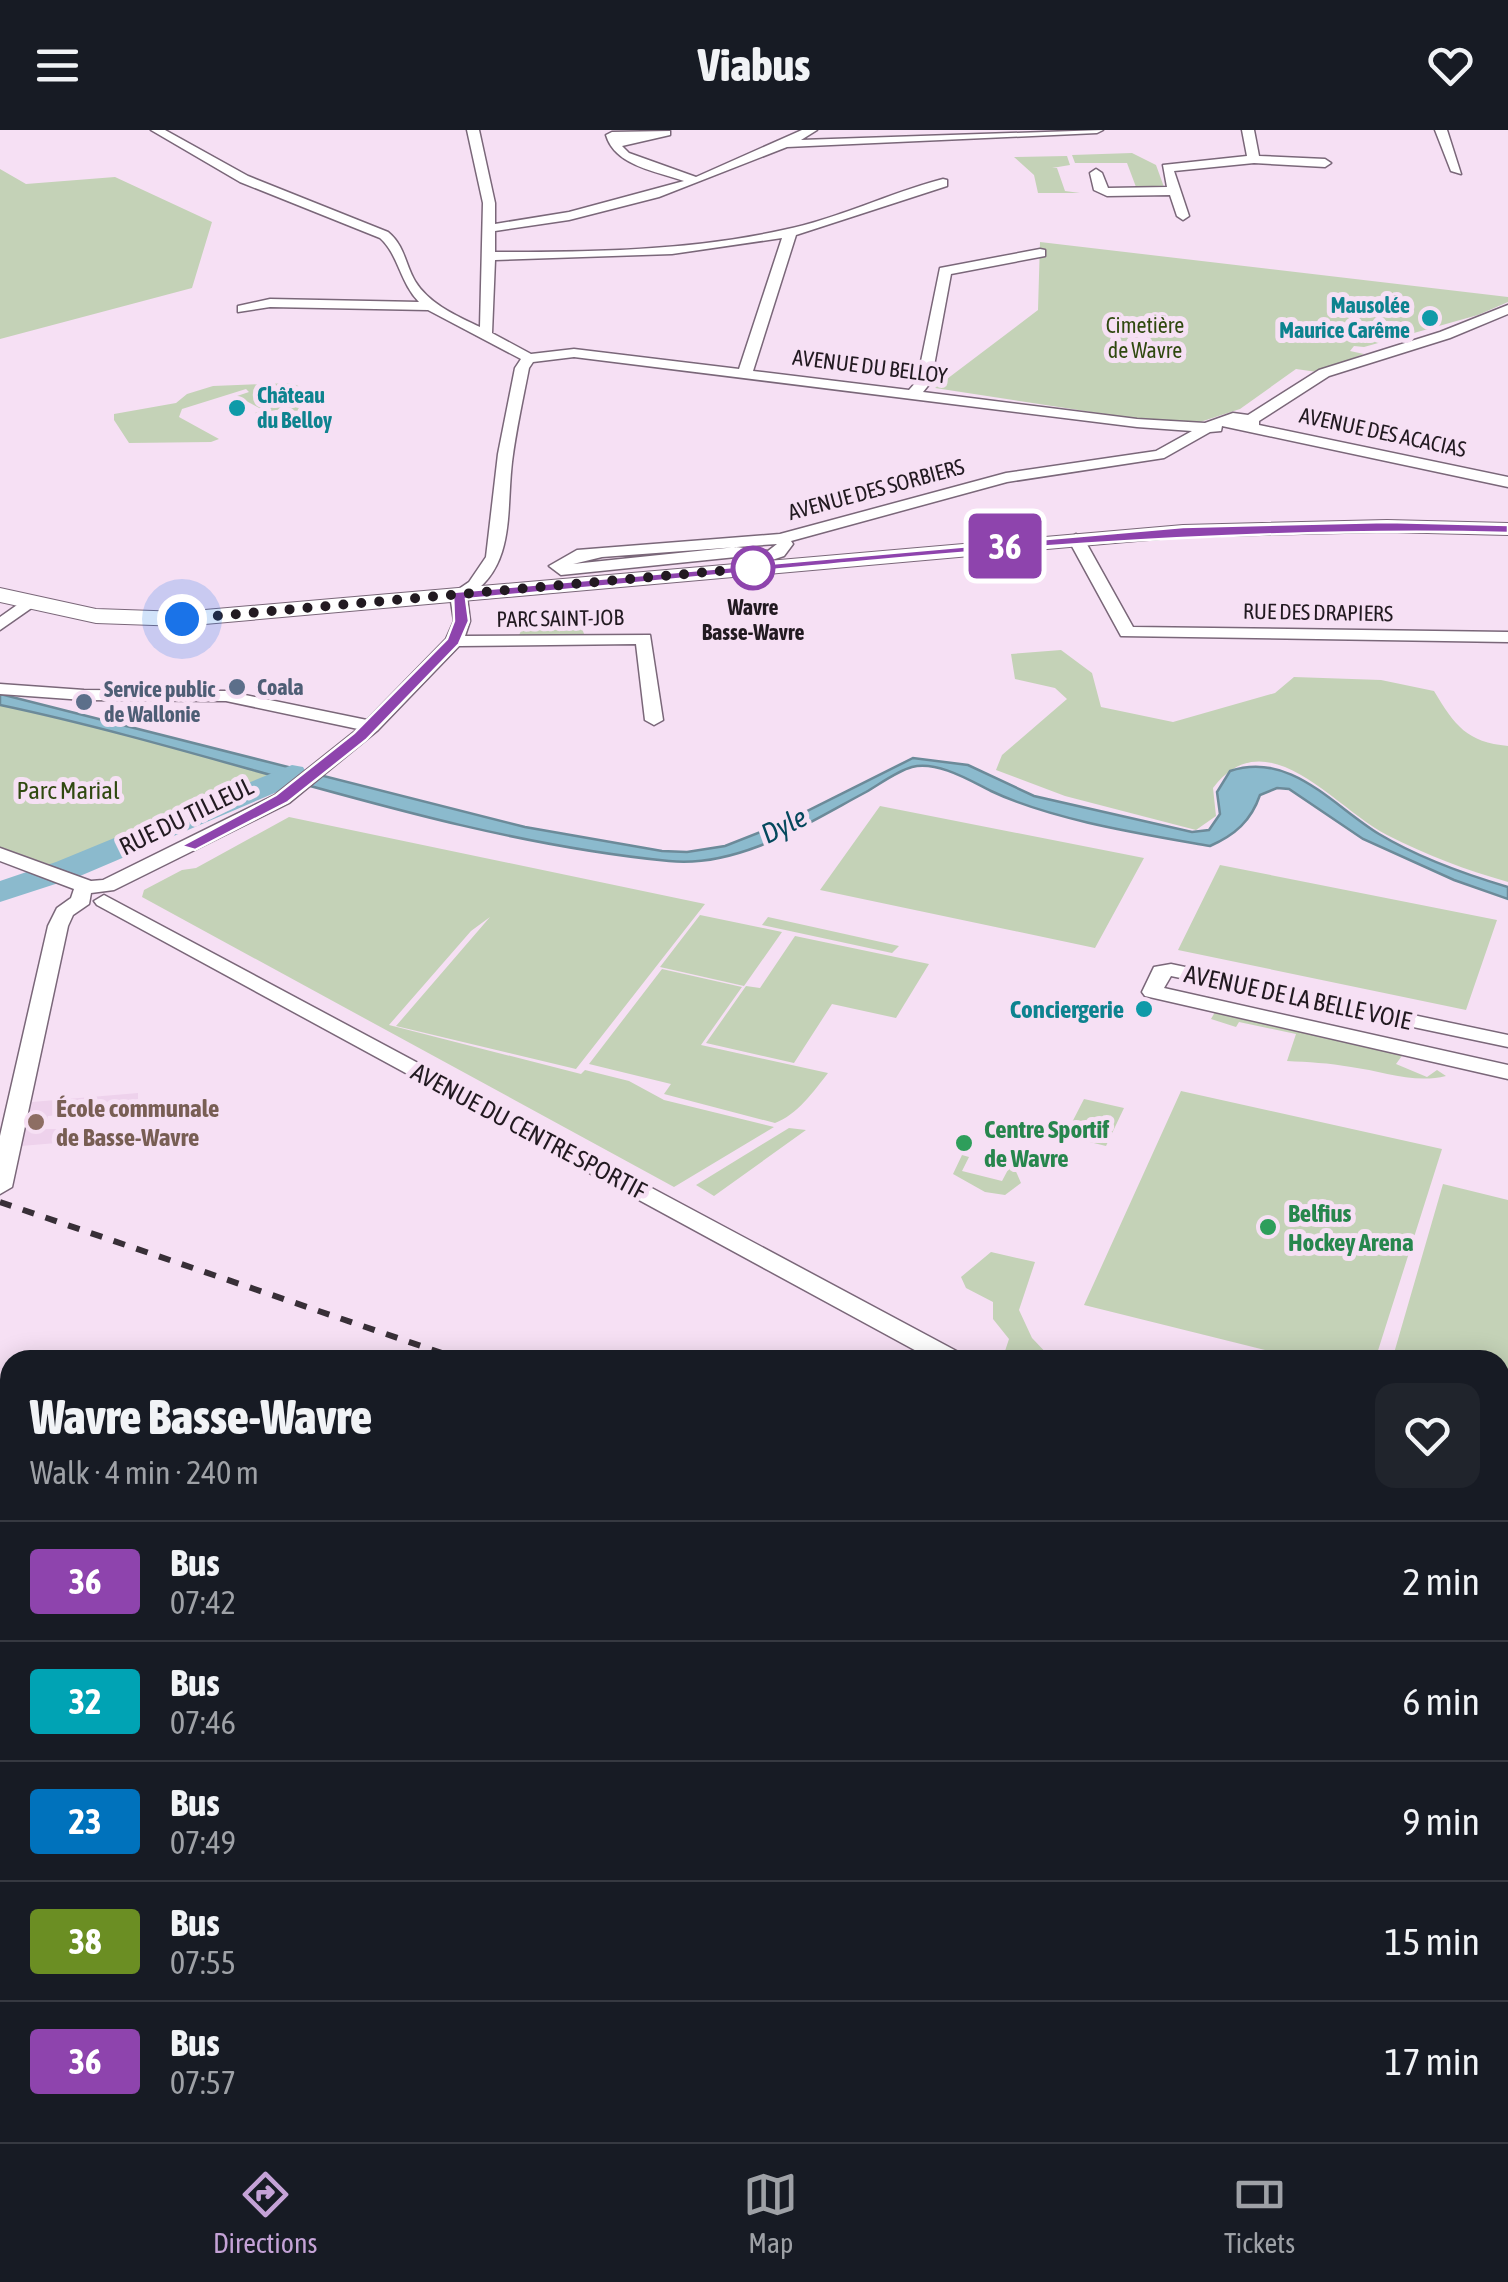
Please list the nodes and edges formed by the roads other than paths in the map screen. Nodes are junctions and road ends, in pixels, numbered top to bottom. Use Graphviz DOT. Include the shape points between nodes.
graph roads {
  1 [pos="157,130"];
  2 [pos="474,130"];
  3 [pos="812,130"];
  4 [pos="1097,130"];
  5 [pos="1248,130"];
  6 [pos="1441,130"];
  7 [pos="614,144"];
  8 [pos="785,144"];
  9 [pos="1254,159"];
  10 [pos="1325,163"];
  11 [pos="1457,172"];
  12 [pos="1096,174"];
  13 [pos="693,180"];
  14 [pos="944,183"];
  15 [pos="1174,191"];
  16 [pos="1182,216"];
  17 [pos="489,228"];
  18 [pos="790,233"];
  19 [pos="752,240"];
  20 [pos="785,250"];
  21 [pos="1040,253"];
  22 [pos="488,256"];
  23 [pos="431,306"];
  24 [pos="243,309"];
  25 [pos="1508,309"];
  26 [pos="484,334"];
  27 [pos="529,358"];
  28 [pos="745,374"];
  29 [pos="914,394"];
  30 [pos="1242,420"];
  31 [pos="1206,428"];
  32 [pos="1508,482"];
  33 [pos="1508,529"];
  34 [pos="1076,540"];
  35 [pos="787,549"];
  36 [pos="560,570"];
  37 [pos="0,595"];
  38 [pos="458,595"];
  39 [pos="27,603"];
  40 [pos="0,625"];
  41 [pos="1508,637"];
  42 [pos="454,641"];
  43 [pos="0,689"];
  44 [pos="654,720"];
  45 [pos="372,726"];
  46 [pos="0,854"];
  47 [pos="95,894"];
  48 [pos="1508,1041"];
  49 [pos="1508,1072"];
  50 [pos="1,1173"];
  51 [pos="935,1350"];
  1 -- 23 [label="street" via="244,180 384,234 401,253 409,282"];
  2 -- 17 [label="street"];
  3 -- 8 [label="street"];
  4 -- 8 [label="street"];
  5 -- 9 [label="street"];
  6 -- 11 [label="street"];
  7 -- 13 [label="street" via="638,162"];
  8 -- 13 [label="street"];
  9 -- 10 [label="street"];
  9 -- 15 [label="street" via="1167,168"];
  12 -- 15 [label="street" via="1107,192"];
  13 -- 17 [label="street"];
  14 -- 18 [label="street"];
  15 -- 16 [label="street"];
  17 -- 22 [label="street"];
  18 -- 19 [label="street"];
  18 -- 20 [label="street"];
  19 -- 20 [label="street"];
  19 -- 22 [label="street" via="651,256"];
  20 -- 28 [label="street"];
  21 -- 29 [label="street" via="946,270 924,382"];
  22 -- 26 [label="street"];
  23 -- 24 [label="street" via="270,303"];
  23 -- 26 [label="street"];
  25 -- 30 [label="street" via="1324,373"];
  26 -- 27 [label="street"];
  27 -- 28 [label="street, AVENUE DU BELLOY" via="574,353"];
  27 -- 38 [label="street" via="503,470 502,530 482,581"];
  28 -- 29 [label="street, AVENUE DU BELLOY"];
  29 -- 31 [label="street, AVENUE DU BELLOY"];
  30 -- 31 [label="street, AVENUE DU BELLOY"];
  30 -- 32 [label="street, AVENUE DES ACACIAS"];
  31 -- 35 [label="street, AVENUE DES SORBIERS" via="1159,455 1006,478"];
  33 -- 34 [label="main road" via="1286,527"];
  34 -- 35 [label="main road"];
  34 -- 41 [label="street, RUE DES DRAPIERS" via="1127,632"];
  35 -- 36 [label="street, AVENUE DES SORBIERS" via="769,556 736,552"];
  35 -- 38 [label="main road"];
  37 -- 39 [label="main road"];
  38 -- 39 [label="main road" via="160,620"];
  38 -- 42 [label="street" via="462,621"];
  39 -- 40 [label="street"];
  42 -- 44 [label="street, PARC SAINT-JOB" via="644,639"];
  42 -- 45 [label="street, RUE DU TILLEUL"];
  43 -- 45 [label="street" via="226,696"];
  45 -- 47 [label="street, RUE DU TILLEUL" via="301,785"];
  46 -- 47 [label="street, AVENUE DU CENTRE SPORTIF"];
  47 -- 50 [label="street, RUE DU TILLEUL" via="64,912 58,926"];
  47 -- 51 [label="street, AVENUE DU CENTRE SPORTIF"];
  48 -- 49 [label="street, AVENUE DE LA BELLE VOIE" via="1172,970 1162,971 1152,992"];
}
